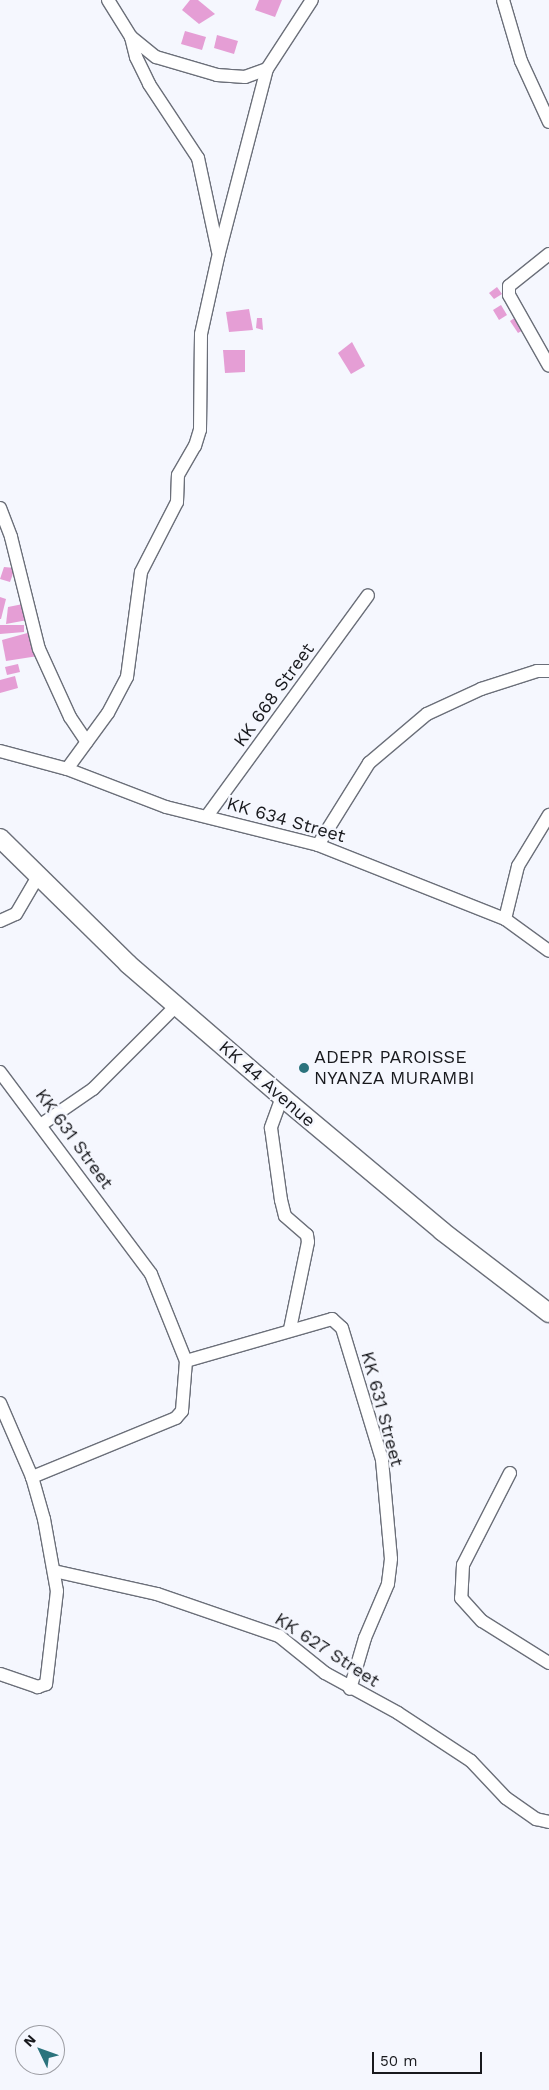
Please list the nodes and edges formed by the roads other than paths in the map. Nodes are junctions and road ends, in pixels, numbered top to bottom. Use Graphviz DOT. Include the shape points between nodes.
graph roads {
  1 [pos="108,0"];
  2 [pos="312,0"];
  3 [pos="503,0"];
  4 [pos="131,37"];
  5 [pos="267,69"];
  6 [pos="549,122"];
  7 [pos="219,253"];
  8 [pos="549,254"];
  9 [pos="549,366"];
  10 [pos="0,508"];
  11 [pos="368,595"];
  12 [pos="549,672"];
  13 [pos="87,742"];
  14 [pos="0,752"];
  15 [pos="67,769"];
  16 [pos="549,815"];
  17 [pos="207,816"];
  18 [pos="0,838"];
  19 [pos="318,845"];
  20 [pos="37,878"];
  21 [pos="505,919"];
  22 [pos="0,921"];
  23 [pos="549,951"];
  24 [pos="176,1006"];
  25 [pos="0,1072"];
  26 [pos="282,1097"];
  27 [pos="42,1124"];
  28 [pos="549,1313"];
  29 [pos="290,1329"];
  30 [pos="186,1361"];
  31 [pos="0,1403"];
  32 [pos="510,1473"];
  33 [pos="32,1477"];
  34 [pos="54,1571"];
  35 [pos="549,1662"];
  36 [pos="0,1674"];
  37 [pos="350,1689"];
  38 [pos="549,1822"];
  1 -- 4 [label="street"];
  2 -- 5 [label="street"];
  3 -- 6 [label="street" via="521,61"];
  4 -- 5 [label="street" via="156,57 217,75 245,77"];
  4 -- 7 [label="street" via="149,84 198,158"];
  5 -- 7 [label="street"];
  7 -- 13 [label="street" via="201,334 200,430 195,446 178,475 177,502 141,572 128,676 108,713"];
  8 -- 9 [label="street" via="509,286 509,295"];
  10 -- 13 [label="street" via="11,537 39,648 70,717"];
  11 -- 17 [label="street, KK 668 Street"];
  12 -- 19 [label="street" via="537,671 482,689 427,714 370,763"];
  13 -- 15 [label="street"];
  14 -- 15 [label="street, KK 634 Street"];
  15 -- 17 [label="street, KK 634 Street" via="166,807"];
  16 -- 21 [label="street" via="518,866"];
  17 -- 19 [label="street, KK 634 Street"];
  18 -- 20 [label="main road, KK 44 Avenue"];
  19 -- 21 [label="street, KK 634 Street"];
  20 -- 22 [label="street" via="16,914"];
  20 -- 24 [label="main road, KK 44 Avenue"];
  21 -- 23 [label="street, KK 634 Street"];
  24 -- 26 [label="main road, KK 44 Avenue"];
  24 -- 27 [label="street" via="93,1089"];
  25 -- 27 [label="street, KK 631 Street"];
  26 -- 28 [label="main road, KK 44 Avenue" via="442,1231"];
  26 -- 29 [label="street" via="271,1128 281,1200 285,1216 306,1235 308,1242"];
  27 -- 30 [label="street, KK 631 Street" via="151,1274"];
  29 -- 30 [label="street, KK 631 Street"];
  29 -- 37 [label="street, KK 631 Street" via="332,1319 338,1322 382,1460 391,1559 388,1584 365,1638"];
  30 -- 33 [label="street, KK 631 Street" via="182,1411 176,1418"];
  31 -- 33 [label="street"];
  32 -- 35 [label="street" via="463,1565 461,1598 482,1621"];
  33 -- 34 [label="street"];
  34 -- 36 [label="street" via="57,1591 46,1684 38,1687"];
  34 -- 37 [label="street, KK 627 Street" via="148,1592 264,1628"];
  37 -- 38 [label="street, KK 627 Street" via="398,1713 471,1761 506,1798 536,1819"];
}
